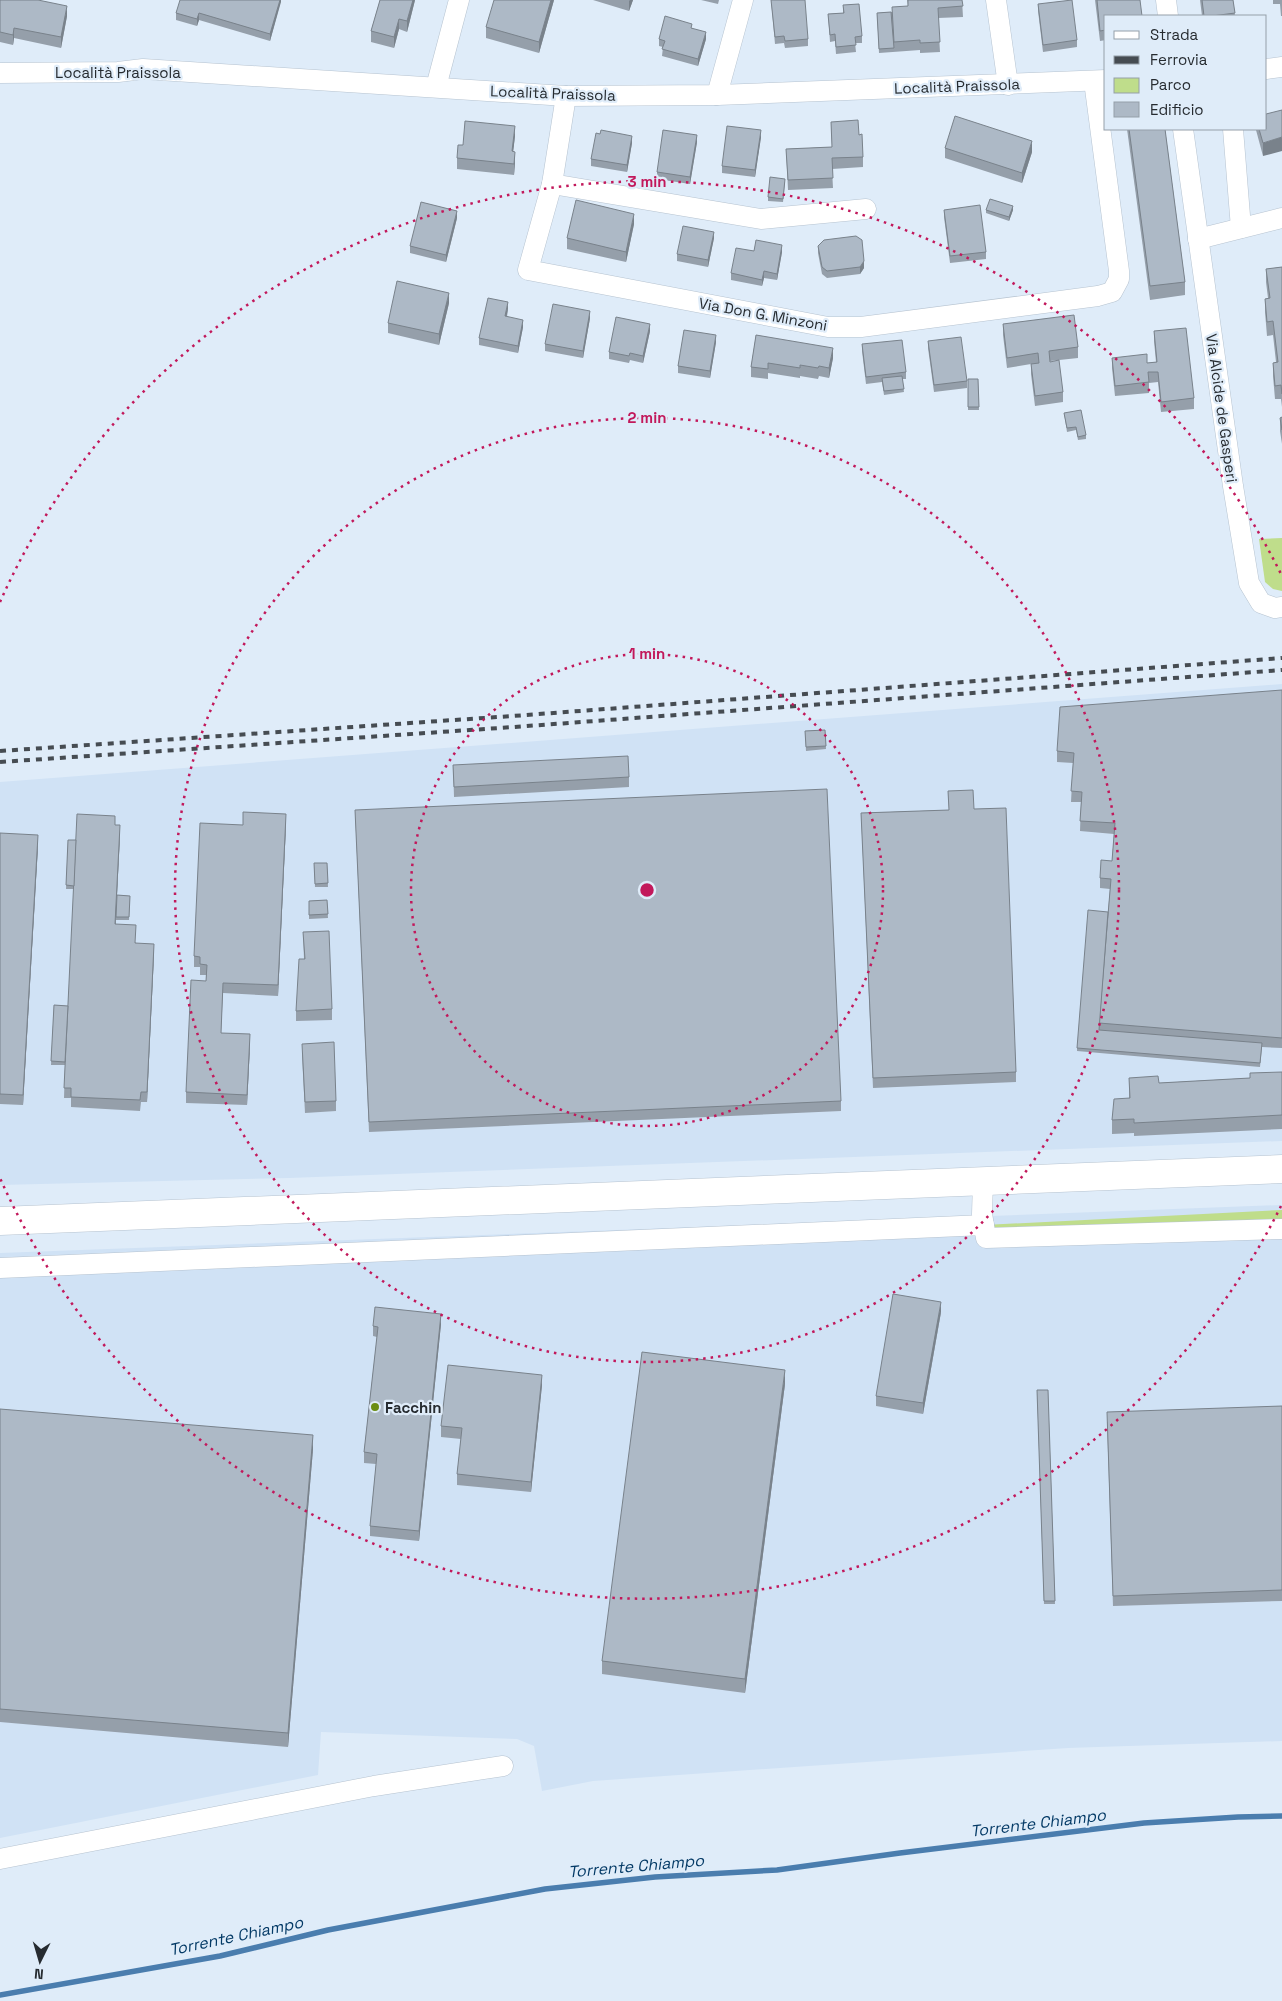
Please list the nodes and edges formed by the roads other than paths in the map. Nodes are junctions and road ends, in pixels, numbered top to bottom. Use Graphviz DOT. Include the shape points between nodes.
graph roads {
  1 [pos="459,0"];
  2 [pos="743,0"];
  3 [pos="996,0"];
  4 [pos="1166,0"];
  5 [pos="1168,15"];
  6 [pos="1282,67"];
  7 [pos="1267,69"];
  8 [pos="0,73"];
  9 [pos="1100,81"];
  10 [pos="1008,85"];
  11 [pos="436,87"];
  12 [pos="717,95"];
  13 [pos="566,96"];
  14 [pos="1104,121"];
  15 [pos="1105,130"];
  16 [pos="1183,130"];
  17 [pos="1233,130"];
  18 [pos="552,184"];
  19 [pos="866,209"];
  20 [pos="1282,218"];
  21 [pos="1241,228"];
  22 [pos="1198,239"];
  23 [pos="1279,608"];
  24 [pos="1282,1169"];
  25 [pos="983,1181"];
  26 [pos="0,1221"];
  27 [pos="984,1225"];
  28 [pos="1282,1229"];
  29 [pos="0,1268"];
  30 [pos="503,1766"];
  31 [pos="0,1859"];
  1 -- 11 [label="street"];
  2 -- 12 [label="street"];
  3 -- 10 [label="street"];
  4 -- 5 [label="street"];
  6 -- 7 [label="street"];
  8 -- 11 [label="street, Località Praissola" via="143,69"];
  9 -- 10 [label="street, Località Praissola"];
  9 -- 14 [label="street, Via Don G. Minzoni"];
  10 -- 12 [label="street, Località Praissola"];
  11 -- 13 [label="street, Località Praissola"];
  12 -- 13 [label="street, Località Praissola"];
  13 -- 18 [label="street, Via Don G. Minzoni"];
  15 -- 18 [label="street, Via Don G. Minzoni" via="1119,271 1116,286 1105,295 861,327 828,327 528,270"];
  16 -- 22 [label="street, Via Alcide de Gasperi"];
  17 -- 21 [label="street"];
  18 -- 19 [label="street" via="762,219"];
  20 -- 21 [label="street"];
  21 -- 22 [label="street"];
  22 -- 23 [label="street, Via Alcide de Gasperi" via="1249,583 1261,603"];
  24 -- 25 [label="main road"];
  25 -- 26 [label="main road"];
  25 -- 27 [label="street"];
  27 -- 28 [label="street" via="986,1238"];
  27 -- 29 [label="street"];
  30 -- 31 [label="street" via="374,1786"];
}
